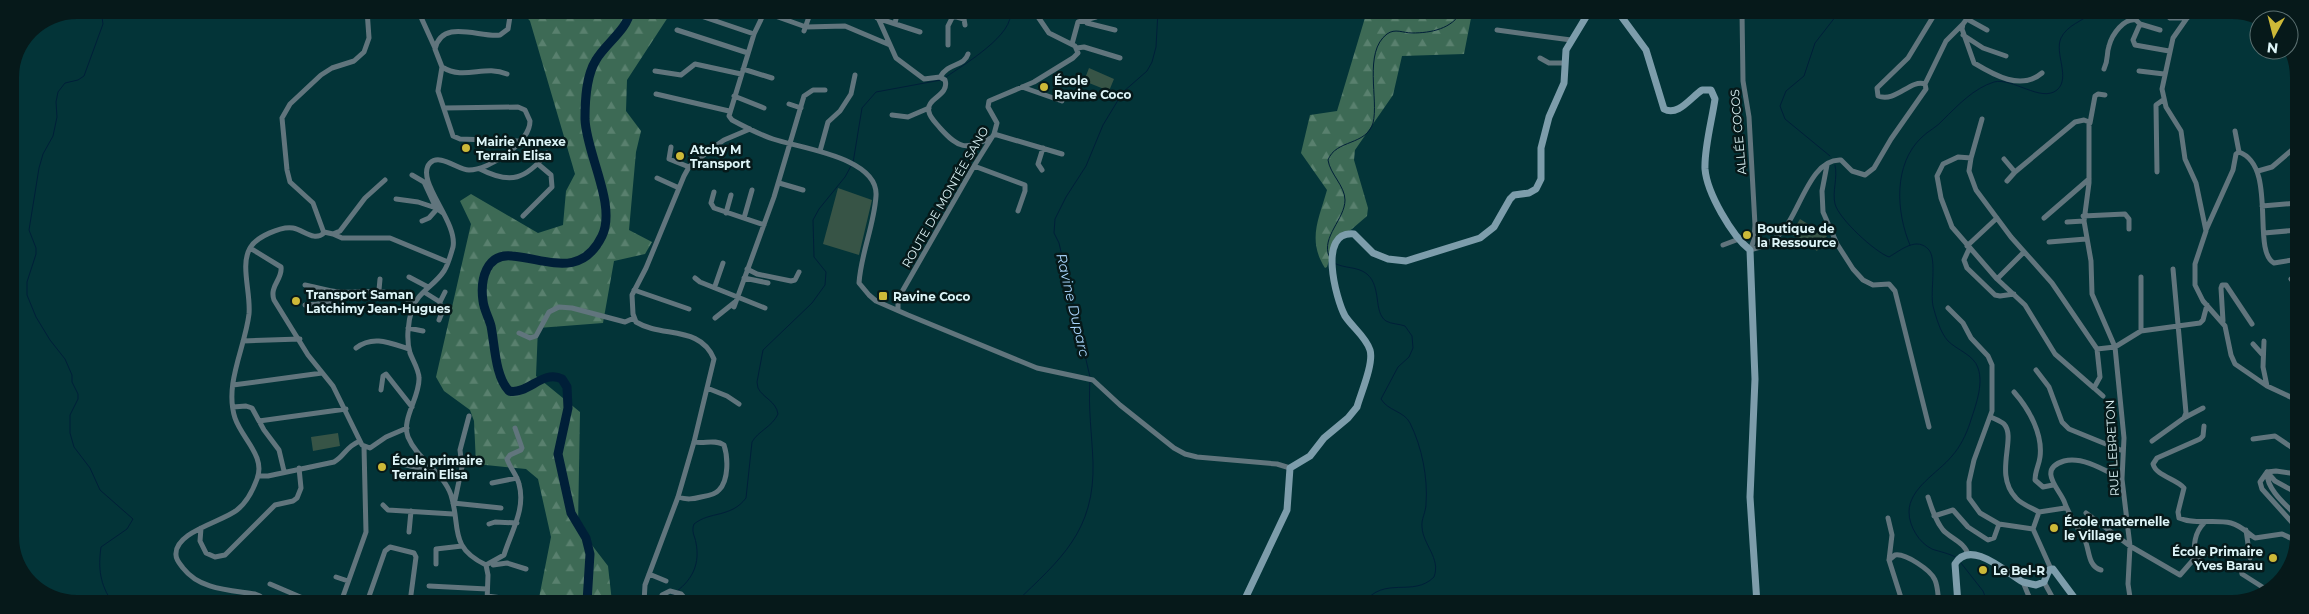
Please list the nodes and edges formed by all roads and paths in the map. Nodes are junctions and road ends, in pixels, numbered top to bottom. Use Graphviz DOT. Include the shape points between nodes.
graph roads {
  1 [pos="368,19"];
  2 [pos="422,19"];
  3 [pos="510,19"];
  4 [pos="710,19"];
  5 [pos="761,19"];
  6 [pos="783,19"];
  7 [pos="808,19"];
  8 [pos="877,19"];
  9 [pos="881,19"];
  10 [pos="896,19"];
  11 [pos="952,19"];
  12 [pos="964,19"];
  13 [pos="1039,19"];
  14 [pos="1089,19"];
  15 [pos="1584,19"];
  16 [pos="1623,19"];
  17 [pos="1742,19"];
  18 [pos="1932,19"];
  19 [pos="1967,19"];
  20 [pos="2186,19"];
  21 [pos="1085,20"];
  22 [pos="1965,22"];
  23 [pos="895,23"];
  24 [pos="966,24"];
  25 [pos="2140,24"];
  26 [pos="805,29"];
  27 [pos="677,30"];
  28 [pos="1115,30"];
  29 [pos="1497,30"];
  30 [pos="1988,30"];
  31 [pos="2160,30"];
  32 [pos="920,32"];
  33 [pos="754,34"];
  34 [pos="1963,34"];
  35 [pos="1571,40"];
  36 [pos="890,45"];
  37 [pos="948,45"];
  38 [pos="1075,46"];
  39 [pos="435,49"];
  40 [pos="2169,51"];
  41 [pos="748,53"];
  42 [pos="968,54"];
  43 [pos="2006,56"];
  44 [pos="1120,58"];
  45 [pos="1540,58"];
  46 [pos="1564,63"];
  47 [pos="442,67"];
  48 [pos="2104,69"];
  49 [pos="655,71"];
  50 [pos="742,71"];
  51 [pos="2140,71"];
  52 [pos="2042,73"];
  53 [pos="507,74"];
  54 [pos="2164,74"];
  55 [pos="854,75"];
  56 [pos="940,77"];
  57 [pos="772,78"];
  58 [pos="1925,84"];
  59 [pos="1022,87"];
  60 [pos="825,90"];
  61 [pos="656,94"];
  62 [pos="2105,95"];
  63 [pos="734,96"];
  64 [pos="2163,100"];
  65 [pos="1062,102"];
  66 [pos="789,104"];
  67 [pos="444,108"];
  68 [pos="764,108"];
  69 [pos="801,108"];
  70 [pos="929,108"];
  71 [pos="729,111"];
  72 [pos="892,115"];
  73 [pos="1982,119"];
  74 [pos="2090,124"];
  75 [pos="750,130"];
  76 [pos="2235,131"];
  77 [pos="993,136"];
  78 [pos="519,141"];
  79 [pos="791,145"];
  80 [pos="670,147"];
  81 [pos="1043,148"];
  82 [pos="820,151"];
  83 [pos="2290,151"];
  84 [pos="2239,152"];
  85 [pos="547,153"];
  86 [pos="1062,154"];
  87 [pos="1970,158"];
  88 [pos="2004,159"];
  89 [pos="538,164"];
  90 [pos="1827,165"];
  91 [pos="974,166"];
  92 [pos="689,167"];
  93 [pos="480,169"];
  94 [pos="1042,170"];
  95 [pos="2258,171"];
  96 [pos="2015,172"];
  97 [pos="2157,172"];
  98 [pos="412,175"];
  99 [pos="657,178"];
  100 [pos="2089,179"];
  101 [pos="382,180"];
  102 [pos="2007,181"];
  103 [pos="779,183"];
  104 [pos="678,188"];
  105 [pos="752,190"];
  106 [pos="803,190"];
  107 [pos="714,192"];
  108 [pos="731,196"];
  109 [pos="396,199"];
  110 [pos="2290,204"];
  111 [pos="2262,206"];
  112 [pos="437,209"];
  113 [pos="1018,211"];
  114 [pos="726,212"];
  115 [pos="444,214"];
  116 [pos="523,216"];
  117 [pos="744,218"];
  118 [pos="1997,218"];
  119 [pos="2044,218"];
  120 [pos="2083,218"];
  121 [pos="422,221"];
  122 [pos="2067,222"];
  123 [pos="764,226"];
  124 [pos="2130,229"];
  125 [pos="2206,231"];
  126 [pos="2290,231"];
  127 [pos="324,232"];
  128 [pos="2264,233"];
  129 [pos="333,234"];
  130 [pos="1739,239"];
  131 [pos="2086,239"];
  132 [pos="2049,242"];
  133 [pos="1723,245"];
  134 [pos="1968,247"];
  135 [pos="250,248"];
  136 [pos="1750,250"];
  137 [pos="2024,252"];
  138 [pos="2290,260"];
  139 [pos="448,262"];
  140 [pos="723,263"];
  141 [pos="747,269"];
  142 [pos="2173,269"];
  143 [pos="799,272"];
  144 [pos="2141,276"];
  145 [pos="409,277"];
  146 [pos="380,278"];
  147 [pos="695,278"];
  148 [pos="744,278"];
  149 [pos="1997,279"];
  150 [pos="768,284"];
  151 [pos="305,285"];
  152 [pos="715,286"];
  153 [pos="428,287"];
  154 [pos="379,290"];
  155 [pos="634,290"];
  156 [pos="336,292"];
  157 [pos="424,292"];
  158 [pos="445,292"];
  159 [pos="2014,294"];
  160 [pos="738,296"];
  161 [pos="440,302"];
  162 [pos="414,303"];
  163 [pos="305,305"];
  164 [pos="2207,305"];
  165 [pos="765,308"];
  166 [pos="1948,308"];
  167 [pos="689,309"];
  168 [pos="898,309"];
  169 [pos="634,318"];
  170 [pos="714,318"];
  171 [pos="439,320"];
  172 [pos="2223,321"];
  173 [pos="2252,324"];
  174 [pos="2177,325"];
  175 [pos="408,328"];
  176 [pos="424,331"];
  177 [pos="2141,331"];
  178 [pos="519,333"];
  179 [pos="300,339"];
  180 [pos="2264,341"];
  181 [pos="243,342"];
  182 [pos="2254,344"];
  183 [pos="2115,347"];
  184 [pos="356,348"];
  185 [pos="409,349"];
  186 [pos="2097,349"];
  187 [pos="2262,354"];
  188 [pos="2036,370"];
  189 [pos="322,373"];
  190 [pos="233,385"];
  191 [pos="2267,386"];
  192 [pos="707,388"];
  193 [pos="2094,388"];
  194 [pos="381,390"];
  195 [pos="2014,392"];
  196 [pos="2103,396"];
  197 [pos="2290,396"];
  198 [pos="738,404"];
  199 [pos="233,407"];
  200 [pos="412,407"];
  201 [pos="2203,408"];
  202 [pos="346,409"];
  203 [pos="469,416"];
  204 [pos="1991,417"];
  205 [pos="2184,418"];
  206 [pos="259,421"];
  207 [pos="2204,426"];
  208 [pos="1929,427"];
  209 [pos="407,428"];
  210 [pos="515,428"];
  211 [pos="2253,439"];
  212 [pos="360,441"];
  213 [pos="2152,441"];
  214 [pos="694,442"];
  215 [pos="2290,446"];
  216 [pos="364,447"];
  217 [pos="2123,451"];
  218 [pos="397,463"];
  219 [pos="299,468"];
  220 [pos="1290,468"];
  221 [pos="284,471"];
  222 [pos="434,471"];
  223 [pos="2267,472"];
  224 [pos="2290,473"];
  225 [pos="258,476"];
  226 [pos="517,478"];
  227 [pos="2122,479"];
  228 [pos="492,483"];
  229 [pos="2053,485"];
  230 [pos="2290,489"];
  231 [pos="678,497"];
  232 [pos="1928,497"];
  233 [pos="453,503"];
  234 [pos="383,505"];
  235 [pos="501,508"];
  236 [pos="2065,508"];
  237 [pos="2290,508"];
  238 [pos="410,511"];
  239 [pos="2039,512"];
  240 [pos="2086,513"];
  241 [pos="454,514"];
  242 [pos="1934,516"];
  243 [pos="1888,518"];
  244 [pos="2290,520"];
  245 [pos="517,523"];
  246 [pos="2204,523"];
  247 [pos="489,524"];
  248 [pos="1999,524"];
  249 [pos="201,528"];
  250 [pos="2033,529"];
  251 [pos="2246,530"];
  252 [pos="408,532"];
  253 [pos="2290,538"];
  254 [pos="462,546"];
  255 [pos="2130,546"];
  256 [pos="2218,549"];
  257 [pos="1968,554"];
  258 [pos="2250,558"];
  259 [pos="2194,559"];
  260 [pos="1889,560"];
  261 [pos="436,564"];
  262 [pos="486,565"];
  263 [pos="2245,567"];
  264 [pos="526,569"];
  265 [pos="2051,569"];
  266 [pos="2101,570"];
  267 [pos="649,574"];
  268 [pos="336,577"];
  269 [pos="348,581"];
  270 [pos="666,581"];
  271 [pos="2023,582"];
  272 [pos="2044,582"];
  273 [pos="270,584"];
  274 [pos="429,586"];
  275 [pos="2262,587"];
  276 [pos="487,589"];
  277 [pos="258,595"];
  278 [pos="296,595"];
  279 [pos="343,595"];
  280 [pos="369,595"];
  281 [pos="411,595"];
  282 [pos="487,595"];
  283 [pos="644,595"];
  284 [pos="664,595"];
  285 [pos="680,595"];
  286 [pos="1247,595"];
  287 [pos="1756,595"];
  288 [pos="1900,595"];
  289 [pos="1938,595"];
  290 [pos="1957,595"];
  291 [pos="2028,595"];
  292 [pos="2051,595"];
  293 [pos="2072,595"];
  294 [pos="2130,595"];
  1 -- 127 [label="street" via="369,38 364,52 354,61 321,75 290,104 282,118 290,182 313,203"];
  2 -- 39 [label="street"];
  3 -- 39 [label="street" via="508,29 500,35 451,32 438,40"];
  4 -- 33 [label="street"];
  5 -- 33 [label="street"];
  6 -- 26 [label="street"];
  7 -- 26 [label="street"];
  8 -- 36 [label="street"];
  9 -- 23 [label="street"];
  10 -- 23 [label="street"];
  11 -- 37 [label="street" via="948,26"];
  12 -- 24 [label="street"];
  13 -- 38 [label="street" via="1049,33"];
  14 -- 21 [label="street"];
  15 -- 35 [label="street"];
  16 -- 130 [label="street" via="1646,50 1664,109 1676,110 1702,90 1707,89 1714,94 1706,171 1716,200"];
  17 -- 136 [label="street, ALLÉE COCOS" via="1743,81 1749,117 1755,225"];
  18 -- 58 [label="street" via="1911,55 1879,85 1877,94 1886,97 1918,83"];
  19 -- 22 [label="street"];
  20 -- 40 [label="street" via="2176,32"];
  21 -- 28 [label="street"];
  21 -- 38 [label="street" via="1076,25"];
  22 -- 30 [label="street"];
  22 -- 34 [label="street"];
  22 -- 58 [label="street" via="1946,41"];
  23 -- 32 [label="street"];
  25 -- 31 [label="street"];
  25 -- 40 [label="street" via="2133,40 2135,45"];
  25 -- 48 [label="street" via="2134,19 2122,25 2109,44"];
  26 -- 36 [label="street" via="843,25"];
  27 -- 41 [label="street"];
  29 -- 35 [label="street"];
  33 -- 41 [label="street"];
  34 -- 43 [label="street" via="1982,48"];
  34 -- 52 [label="street" via="1971,59 1979,66 2012,81 2028,82"];
  35 -- 46 [label="street"];
  36 -- 56 [label="street" via="899,61 921,77 928,80"];
  38 -- 44 [label="street"];
  38 -- 59 [label="street, ROUTE DE MONTÉE SANO" via="1078,53 1073,58"];
  39 -- 47 [label="street"];
  40 -- 54 [label="street"];
  41 -- 50 [label="street"];
  42 -- 56 [label="street" via="963,62 949,66"];
  45 -- 46 [label="street" via="1549,63"];
  46 -- 220 [label="street" via="1564,83 1549,117 1541,148 1538,186 1534,191 1514,195 1488,234 1406,262 1373,254 1358,236 1350,234 1340,238 1332,252 1332,266 1342,309 1366,342 1370,363 1353,413 1328,434 1310,456"];
  47 -- 53 [label="street" via="456,73 491,69"];
  47 -- 67 [label="street" via="438,90"];
  49 -- 50 [label="street" via="681,75 695,64"];
  50 -- 57 [label="street"];
  50 -- 63 [label="street"];
  51 -- 54 [label="street"];
  54 -- 64 [label="street"];
  55 -- 82 [label="street" via="851,94 828,122"];
  56 -- 70 [label="street" via="946,83 943,92"];
  58 -- 90 [label="street" via="1925,92 1870,172 1858,174 1841,160"];
  59 -- 65 [label="street"];
  59 -- 77 [label="street, ROUTE DE MONTÉE SANO" via="989,101 988,108 996,123"];
  60 -- 69 [label="street" via="808,92"];
  61 -- 71 [label="street"];
  62 -- 74 [label="street, RUE LEBRETON" via="2094,96"];
  63 -- 68 [label="street"];
  63 -- 71 [label="street"];
  64 -- 97 [label="street" via="2156,104"];
  64 -- 125 [label="street" via="2181,131 2185,159 2196,184"];
  66 -- 69 [label="street"];
  67 -- 78 [label="street" via="455,138"];
  67 -- 78 [label="street" via="522,109 527,113 530,126"];
  69 -- 79 [label="street"];
  70 -- 72 [label="street" via="908,117"];
  70 -- 77 [label="street" via="932,119 958,146 970,146"];
  71 -- 75 [label="street" via="732,120"];
  73 -- 87 [label="street"];
  74 -- 96 [label="street" via="2084,120 2075,122"];
  74 -- 100 [label="street, RUE LEBRETON"];
  75 -- 79 [label="street"];
  75 -- 92 [label="street" via="724,140"];
  76 -- 84 [label="street"];
  77 -- 81 [label="street"];
  77 -- 91 [label="street, ROUTE DE MONTÉE SANO"];
  78 -- 93 [label="street" via="493,164"];
  79 -- 82 [label="street"];
  79 -- 103 [label="street"];
  80 -- 92 [label="street" via="669,159"];
  81 -- 86 [label="street"];
  81 -- 94 [label="street" via="1038,164"];
  82 -- 168 [label="street" via="855,166 872,180 877,195 859,283 876,301"];
  83 -- 95 [label="street" via="2272,167"];
  84 -- 95 [label="street"];
  84 -- 125 [label="street"];
  85 -- 89 [label="street"];
  87 -- 118 [label="street" via="1971,181"];
  87 -- 134 [label="street" via="1958,157 1947,161 1940,166 1937,176 1952,227"];
  88 -- 96 [label="street"];
  89 -- 93 [label="street" via="517,178 496,176"];
  89 -- 116 [label="street" via="551,175 552,187"];
  90 -- 136 [label="street" via="1816,173 1781,234 1765,246"];
  90 -- 208 [label="street" via="1822,200 1826,220 1853,269 1869,283 1889,284 1895,292"];
  91 -- 113 [label="street" via="1023,183 1025,191"];
  91 -- 168 [label="street, ROUTE DE MONTÉE SANO" via="901,294"];
  92 -- 104 [label="street"];
  93 -- 115 [label="street" via="463,170 438,160 429,164 428,183"];
  95 -- 111 [label="street"];
  96 -- 102 [label="street"];
  98 -- 112 [label="street" via="424,182"];
  99 -- 104 [label="street"];
  100 -- 119 [label="street"];
  100 -- 120 [label="street, RUE LEBRETON"];
  101 -- 129 [label="street" via="340,231"];
  103 -- 106 [label="street"];
  103 -- 123 [label="street"];
  104 -- 155 [label="street"];
  105 -- 117 [label="street"];
  107 -- 114 [label="street" via="712,206"];
  108 -- 114 [label="street"];
  109 -- 112 [label="street"];
  110 -- 111 [label="street"];
  111 -- 128 [label="street"];
  112 -- 115 [label="street"];
  112 -- 121 [label="street"];
  114 -- 117 [label="street"];
  115 -- 139 [label="street" via="454,236"];
  117 -- 123 [label="street"];
  118 -- 134 [label="street"];
  118 -- 137 [label="street"];
  120 -- 122 [label="street"];
  120 -- 124 [label="street" via="2125,214"];
  120 -- 131 [label="street, RUE LEBRETON"];
  123 -- 141 [label="street"];
  125 -- 164 [label="street" via="2194,274 2198,292"];
  126 -- 128 [label="street"];
  127 -- 129 [label="street"];
  127 -- 135 [label="street" via="317,237 294,228 284,228 259,239"];
  128 -- 138 [label="street" via="2272,262"];
  129 -- 139 [label="street" via="342,238 390,238"];
  130 -- 133 [label="street"];
  130 -- 136 [label="street"];
  131 -- 132 [label="street"];
  131 -- 183 [label="street, RUE LEBRETON" via="2091,261 2092,294"];
  134 -- 149 [label="street"];
  134 -- 159 [label="street" via="1964,260 1967,268 1994,295"];
  135 -- 179 [label="street" via="281,267 272,297"];
  135 -- 181 [label="street" via="245,269 250,304"];
  136 -- 287 [label="street" via="1755,379 1750,496"];
  137 -- 149 [label="street"];
  137 -- 186 [label="street" via="2066,302"];
  139 -- 153 [label="street" via="442,274"];
  140 -- 152 [label="street"];
  141 -- 143 [label="street" via="791,280 795,280"];
  141 -- 148 [label="street"];
  142 -- 174 [label="street"];
  144 -- 177 [label="street"];
  145 -- 153 [label="street"];
  146 -- 154 [label="street"];
  147 -- 152 [label="street"];
  148 -- 150 [label="street"];
  148 -- 160 [label="street"];
  149 -- 159 [label="street"];
  151 -- 156 [label="street"];
  152 -- 160 [label="street"];
  153 -- 157 [label="street"];
  154 -- 156 [label="street"];
  154 -- 162 [label="street"];
  155 -- 167 [label="street"];
  155 -- 169 [label="street" via="631,303"];
  156 -- 163 [label="street" via="330,304"];
  157 -- 161 [label="street"];
  157 -- 162 [label="street"];
  158 -- 161 [label="street"];
  159 -- 193 [label="street" via="2025,305 2055,354"];
  160 -- 165 [label="street"];
  160 -- 170 [label="street" via="735,304"];
  161 -- 171 [label="street"];
  162 -- 175 [label="street"];
  164 -- 172 [label="street"];
  164 -- 174 [label="street" via="2200,323"];
  166 -- 204 [label="street" via="1991,360"];
  168 -- 220 [label="street" via="1037,368 1093,380 1146,427 1185,454"];
  169 -- 178 [label="street" via="625,322 559,307 549,312 536,336 530,338"];
  169 -- 192 [label="street" via="643,325 701,341 714,358"];
  172 -- 173 [label="street" via="2221,288 2226,285"];
  172 -- 191 [label="street" via="2235,364"];
  174 -- 177 [label="street"];
  174 -- 205 [label="street" via="2186,410"];
  175 -- 176 [label="street"];
  175 -- 185 [label="street"];
  177 -- 183 [label="street"];
  179 -- 181 [label="street"];
  179 -- 189 [label="street"];
  180 -- 187 [label="street"];
  181 -- 190 [label="street"];
  182 -- 187 [label="street"];
  183 -- 186 [label="street"];
  183 -- 217 [label="street, RUE LEBRETON"];
  184 -- 185 [label="street" via="375,340"];
  185 -- 200 [label="street" via="419,377"];
  186 -- 193 [label="street" via="2100,377"];
  187 -- 191 [label="street"];
  188 -- 217 [label="street" via="2049,387 2068,429"];
  189 -- 190 [label="street"];
  189 -- 202 [label="street"];
  190 -- 199 [label="street"];
  191 -- 197 [label="street"];
  192 -- 198 [label="street"];
  192 -- 214 [label="street"];
  193 -- 196 [label="street"];
  194 -- 200 [label="street" via="383,375 387,374"];
  195 -- 229 [label="street" via="2040,437 2035,480 2043,487"];
  199 -- 206 [label="street" via="250,407"];
  199 -- 225 [label="street" via="239,430 259,460"];
  200 -- 209 [label="street"];
  201 -- 205 [label="street"];
  202 -- 206 [label="street"];
  202 -- 212 [label="street"];
  203 -- 233 [label="street" via="460,450 461,472"];
  204 -- 239 [label="street" via="2004,424 2008,433 2004,464 2011,490 2016,498"];
  204 -- 248 [label="street" via="1978,446 1968,492 1975,508"];
  205 -- 213 [label="street"];
  206 -- 221 [label="street" via="279,450"];
  207 -- 246 [label="street" via="2200,439 2158,458 2153,464 2156,470 2184,488 2178,518"];
  209 -- 216 [label="street" via="370,448"];
  209 -- 222 [label="street" via="411,442"];
  210 -- 226 [label="street" via="522,448 510,454 508,459"];
  211 -- 215 [label="street" via="2275,436"];
  212 -- 216 [label="street"];
  212 -- 219 [label="street" via="346,449 338,460"];
  214 -- 231 [label="street"];
  214 -- 231 [label="street" via="717,441 724,445 723,482 712,494 689,500"];
  216 -- 269 [label="street" via="366,532"];
  217 -- 227 [label="street, RUE LEBRETON"];
  218 -- 222 [label="street"];
  219 -- 221 [label="street"];
  219 -- 249 [label="street" via="301,488 297,498 275,505 225,555 216,557 206,553 201,547"];
  220 -- 286 [label="street" via="1286,510"];
  221 -- 225 [label="street"];
  222 -- 233 [label="street"];
  223 -- 224 [label="street"];
  223 -- 230 [label="street"];
  223 -- 237 [label="street" via="2270,486"];
  223 -- 244 [label="street" via="2260,485"];
  225 -- 249 [label="street" via="247,499 237,510"];
  226 -- 228 [label="street"];
  226 -- 245 [label="street" via="520,492"];
  227 -- 229 [label="street" via="2093,465 2069,460 2053,468"];
  227 -- 255 [label="street, RUE LEBRETON"];
  229 -- 236 [label="street"];
  231 -- 267 [label="street"];
  232 -- 242 [label="street"];
  233 -- 235 [label="street"];
  233 -- 241 [label="street"];
  234 -- 238 [label="street" via="388,510"];
  236 -- 239 [label="street"];
  236 -- 266 [label="street" via="2085,541 2094,567"];
  238 -- 241 [label="street"];
  238 -- 252 [label="street"];
  239 -- 250 [label="street"];
  240 -- 255 [label="street"];
  241 -- 254 [label="street"];
  242 -- 248 [label="street" via="1953,510 1968,528 1988,540 1994,538"];
  242 -- 257 [label="street" via="1944,531 1965,547"];
  243 -- 260 [label="street" via="1892,535"];
  245 -- 247 [label="street"];
  245 -- 262 [label="street" via="504,555"];
  246 -- 251 [label="street" via="2225,522"];
  246 -- 259 [label="street" via="2194,543"];
  248 -- 250 [label="street"];
  249 -- 277 [label="street" via="177,548 176,558 185,571 206,585"];
  250 -- 265 [label="street"];
  251 -- 253 [label="street" via="2256,538 2282,534"];
  251 -- 258 [label="street"];
  254 -- 261 [label="street" via="438,547"];
  254 -- 262 [label="street"];
  255 -- 259 [label="street" via="2180,575"];
  255 -- 294 [label="street, RUE LEBRETON"];
  256 -- 259 [label="street"];
  257 -- 271 [label="street" via="1980,556"];
  257 -- 290 [label="street" via="1957,561 1954,570"];
  260 -- 288 [label="street"];
  260 -- 289 [label="street" via="1895,555 1906,556 1932,575"];
  262 -- 264 [label="street" via="506,563"];
  262 -- 276 [label="street"];
  263 -- 275 [label="street" via="2241,569 2242,574"];
  265 -- 272 [label="street"];
  265 -- 293 [label="street"];
  267 -- 270 [label="street"];
  267 -- 283 [label="street"];
  268 -- 269 [label="street"];
  269 -- 279 [label="street"];
  271 -- 272 [label="street"];
  271 -- 291 [label="street"];
  272 -- 292 [label="street"];
  273 -- 278 [label="street"];
  274 -- 276 [label="street"];
  276 -- 282 [label="street"];
  280 -- 281 [label="street" via="385,551 390,547 416,556"];
  284 -- 285 [label="street" via="675,591"];
}
